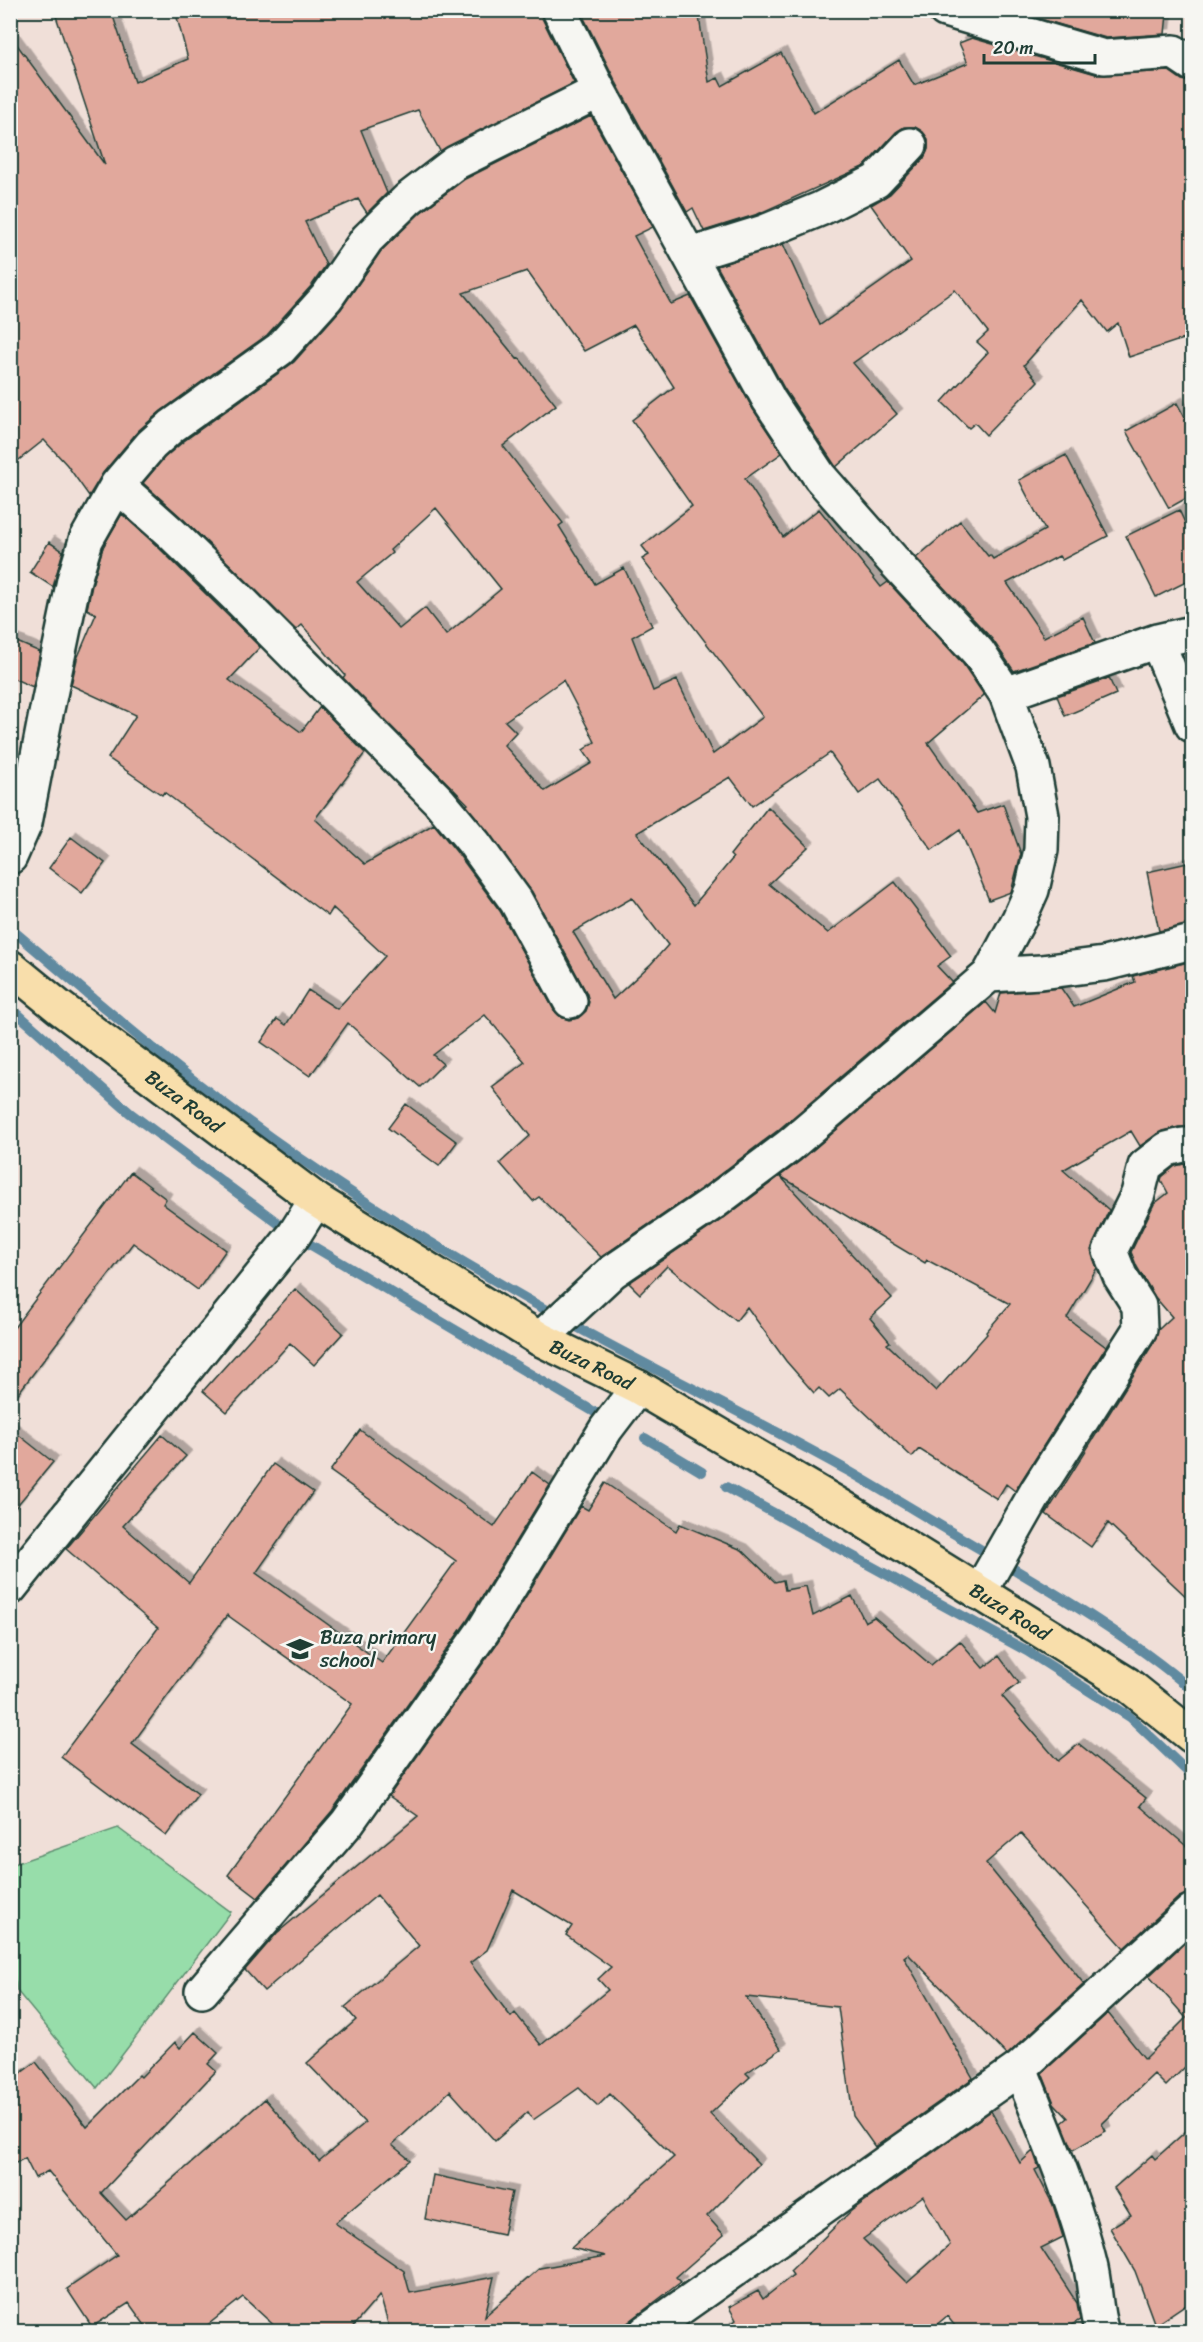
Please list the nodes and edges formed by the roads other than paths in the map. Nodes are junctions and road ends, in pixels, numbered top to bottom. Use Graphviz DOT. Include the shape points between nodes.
graph roads {
  1 [pos="559,10"];
  2 [pos="945,10"];
  3 [pos="1192,64"];
  4 [pos="599,90"];
  5 [pos="910,145"];
  6 [pos="690,255"];
  7 [pos="117,485"];
  8 [pos="1192,633"];
  9 [pos="1157,641"];
  10 [pos="1006,694"];
  11 [pos="1192,725"];
  12 [pos="10,857"];
  13 [pos="1192,942"];
  14 [pos="10,968"];
  15 [pos="989,975"];
  16 [pos="570,1001"];
  17 [pos="1192,1146"];
  18 [pos="316,1200"];
  19 [pos="540,1339"];
  20 [pos="638,1387"];
  21 [pos="10,1588"];
  22 [pos="979,1593"];
  23 [pos="1192,1736"];
  24 [pos="1192,1911"];
  25 [pos="202,1992"];
  26 [pos="1020,2068"];
  27 [pos="646,2331"];
  28 [pos="1102,2331"];
  1 -- 4 [label="street"];
  2 -- 3 [label="street" via="1104,57 1174,52"];
  4 -- 6 [label="street"];
  4 -- 7 [label="street" via="455,163 408,199 367,239 327,297 280,349 172,426"];
  5 -- 6 [label="street" via="876,181 820,209 764,232"];
  6 -- 10 [label="street" via="769,399 820,477 978,652"];
  7 -- 12 [label="street" via="86,540 45,714 25,824"];
  7 -- 16 [label="street" via="242,602 439,801 516,901"];
  8 -- 9 [label="street"];
  9 -- 10 [label="street"];
  9 -- 11 [label="street"];
  10 -- 15 [label="street" via="1033,767 1042,816 1041,850 1032,890"];
  13 -- 15 [label="street" via="1104,964"];
  14 -- 18 [label="main road, Buza Road"];
  15 -- 19 [label="street" via="789,1146 612,1272"];
  17 -- 22 [label="street" via="1183,1144 1167,1149 1145,1166 1138,1194 1110,1251 1139,1306 1140,1329 1038,1489"];
  18 -- 19 [label="main road, Buza Road"];
  18 -- 21 [label="street" via="294,1235"];
  19 -- 20 [label="main road, Buza Road"];
  20 -- 22 [label="main road, Buza Road"];
  20 -- 25 [label="street" via="606,1429 483,1631 347,1823"];
  22 -- 23 [label="main road, Buza Road" via="1127,1684"];
  24 -- 26 [label="street"];
  26 -- 27 [label="street"];
  26 -- 28 [label="street" via="1065,2183 1091,2265"];
}
